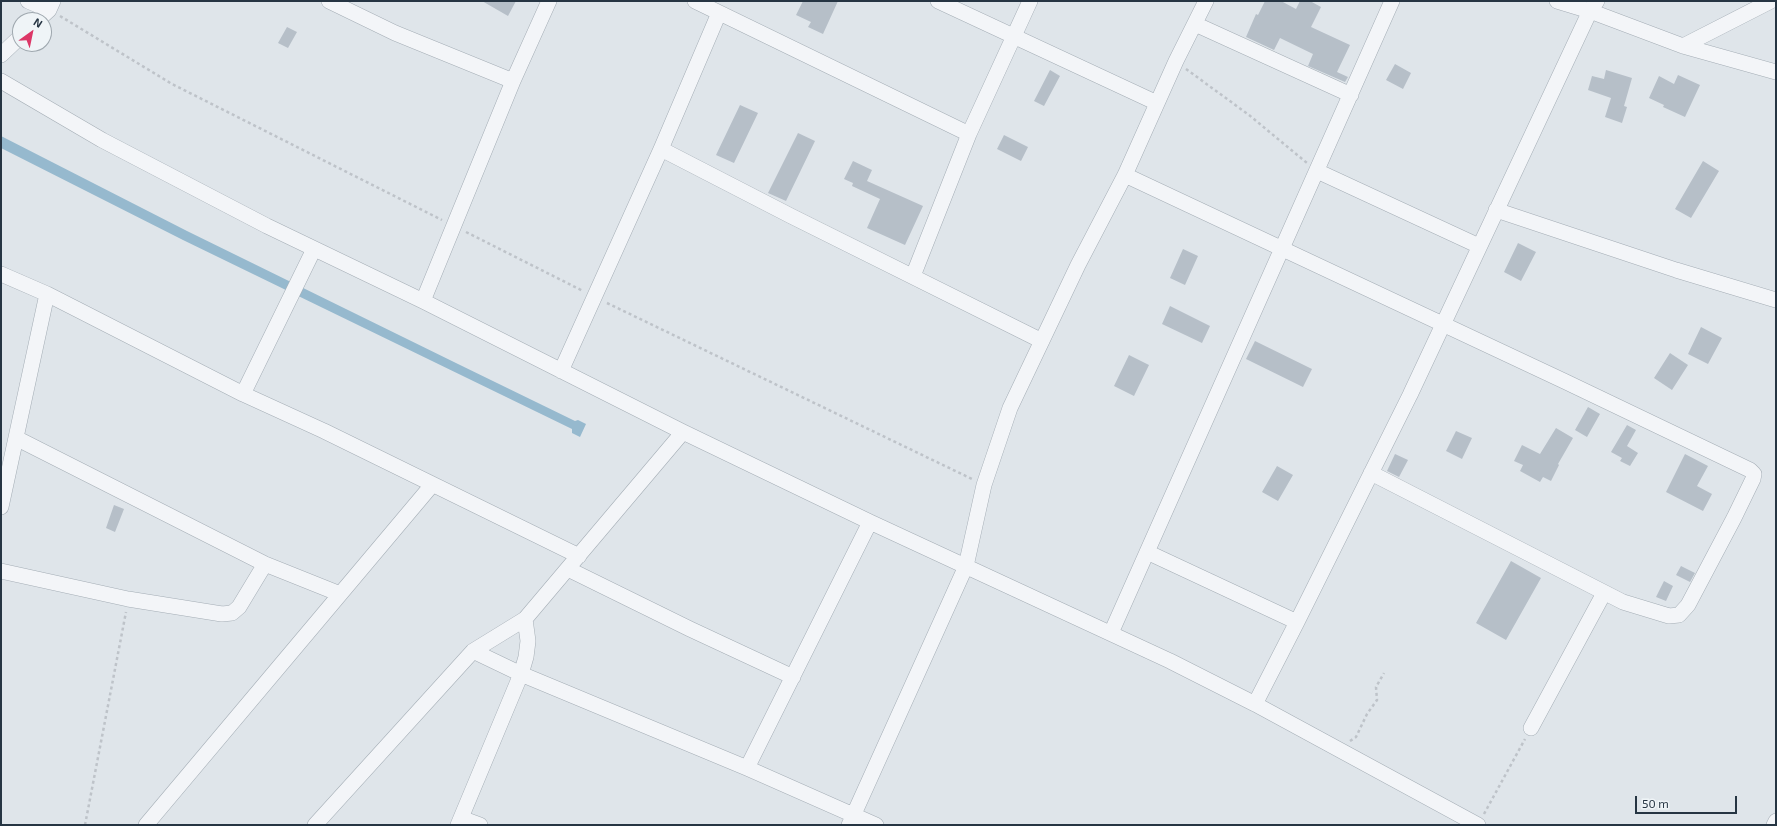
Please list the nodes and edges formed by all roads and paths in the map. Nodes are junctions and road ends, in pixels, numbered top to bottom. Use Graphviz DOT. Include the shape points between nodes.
graph roads {
  1 [pos="29,1"];
  2 [pos="329,1"];
  3 [pos="549,1"];
  4 [pos="695,1"];
  5 [pos="938,1"];
  6 [pos="1030,1"];
  7 [pos="1206,1"];
  8 [pos="1392,1"];
  9 [pos="1557,1"];
  10 [pos="1771,1"];
  11 [pos="51,5"];
  12 [pos="1594,6"];
  13 [pos="719,13"];
  14 [pos="1195,24"];
  15 [pos="1014,36"];
  16 [pos="12,45"];
  17 [pos="1683,46"];
  18 [pos="1,55"];
  19 [pos="1176,61"];
  20 [pos="1776,72"];
  21 [pos="1,81"];
  22 [pos="513,81"];
  23 [pos="1350,95"];
  24 [pos="1157,103"];
  25 [pos="969,134"];
  26 [pos="661,149"];
  27 [pos="1317,171"];
  28 [pos="1125,175"];
  29 [pos="1496,210"];
  30 [pos="453,226"];
  31 [pos="1479,246"];
  32 [pos="314,249"];
  33 [pos="1282,250"];
  34 [pos="1,274"];
  35 [pos="913,276"];
  36 [pos="48,294"];
  37 [pos="594,297"];
  38 [pos="1776,300"];
  39 [pos="423,301"];
  40 [pos="1443,324"];
  41 [pos="1042,341"];
  42 [pos="560,371"];
  43 [pos="243,394"];
  44 [pos="683,432"];
  45 [pos="16,438"];
  46 [pos="1371,473"];
  47 [pos="432,485"];
  48 [pos="984,485"];
  49 [pos="1,507"];
  50 [pos="870,522"];
  51 [pos="1147,552"];
  52 [pos="579,556"];
  53 [pos="265,564"];
  54 [pos="966,566"];
  55 [pos="568,569"];
  56 [pos="1,571"];
  57 [pos="1604,593"];
  58 [pos="340,594"];
  59 [pos="128,599"];
  60 [pos="525,619"];
  61 [pos="1298,622"];
  62 [pos="1111,633"];
  63 [pos="473,651"];
  64 [pos="1384,673"];
  65 [pos="521,674"];
  66 [pos="793,677"];
  67 [pos="1255,704"];
  68 [pos="1531,728"];
  69 [pos="1338,749"];
  70 [pos="747,768"];
  71 [pos="851,820"];
  72 [pos="460,821"];
  73 [pos="1776,821"];
  74 [pos="1480,822"];
  75 [pos="85,825"];
  76 [pos="146,825"];
  77 [pos="315,825"];
  78 [pos="480,825"];
  79 [pos="876,825"];
  80 [pos="1774,825"];
  1 -- 11 [label="street"];
  2 -- 22 [label="street" via="395,33"];
  3 -- 22 [label="street"];
  4 -- 13 [label="street"];
  5 -- 15 [label="street"];
  6 -- 15 [label="street"];
  7 -- 14 [label="street"];
  8 -- 23 [label="street"];
  9 -- 12 [label="street"];
  10 -- 17 [label="street"];
  11 -- 30 [label="path" via="172,84"];
  12 -- 17 [label="street"];
  12 -- 29 [label="street"];
  13 -- 25 [label="street"];
  13 -- 26 [label="street"];
  14 -- 19 [label="street"];
  14 -- 23 [label="street"];
  15 -- 24 [label="street"];
  15 -- 25 [label="street"];
  16 -- 18 [label="street"];
  17 -- 20 [label="street"];
  19 -- 24 [label="street"];
  19 -- 27 [label="path" via="1249,115"];
  21 -- 32 [label="street" via="102,140"];
  22 -- 30 [label="street"];
  23 -- 27 [label="street"];
  24 -- 28 [label="street"];
  25 -- 35 [label="street"];
  26 -- 35 [label="street"];
  26 -- 37 [label="street"];
  27 -- 31 [label="street"];
  27 -- 33 [label="street"];
  28 -- 33 [label="street"];
  28 -- 41 [label="street"];
  29 -- 31 [label="street"];
  29 -- 38 [label="street" via="1676,270"];
  30 -- 37 [label="path"];
  30 -- 39 [label="street"];
  31 -- 40 [label="street"];
  32 -- 39 [label="street"];
  32 -- 43 [label="street"];
  33 -- 40 [label="street"];
  33 -- 51 [label="street"];
  34 -- 36 [label="street"];
  35 -- 41 [label="street"];
  36 -- 43 [label="street"];
  36 -- 45 [label="street"];
  37 -- 42 [label="street"];
  37 -- 48 [label="path"];
  39 -- 42 [label="street"];
  40 -- 46 [label="street"];
  40 -- 57 [label="street" via="1754,474 1704,576 1688,605 1679,615 1668,616 1649,611"];
  41 -- 48 [label="street" via="1010,408"];
  42 -- 44 [label="street"];
  43 -- 47 [label="street"];
  44 -- 50 [label="street"];
  44 -- 52 [label="street"];
  45 -- 49 [label="street"];
  45 -- 53 [label="street"];
  46 -- 57 [label="street"];
  46 -- 61 [label="street"];
  47 -- 52 [label="street"];
  47 -- 58 [label="street"];
  48 -- 54 [label="street"];
  50 -- 54 [label="street"];
  50 -- 66 [label="street"];
  51 -- 61 [label="street"];
  51 -- 62 [label="street"];
  52 -- 55 [label="street"];
  53 -- 58 [label="street"];
  53 -- 59 [label="street" via="240,607 232,613 222,614"];
  54 -- 62 [label="street"];
  54 -- 71 [label="street"];
  55 -- 60 [label="street"];
  55 -- 66 [label="street"];
  56 -- 59 [label="street"];
  57 -- 68 [label="street"];
  58 -- 76 [label="street"];
  59 -- 75 [label="path"];
  60 -- 63 [label="street"];
  60 -- 65 [label="street" via="528,641"];
  61 -- 67 [label="street"];
  62 -- 67 [label="street"];
  63 -- 65 [label="street"];
  63 -- 77 [label="street"];
  64 -- 69 [label="path" via="1376,687 1376,700 1356,737"];
  65 -- 70 [label="street"];
  65 -- 72 [label="street"];
  66 -- 70 [label="street"];
  67 -- 69 [label="street"];
  68 -- 74 [label="path"];
  69 -- 74 [label="street"];
  70 -- 71 [label="street"];
  71 -- 79 [label="street"];
  72 -- 78 [label="street"];
  73 -- 80 [label="street"];
}
